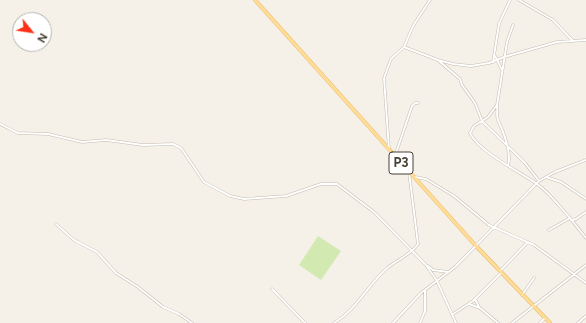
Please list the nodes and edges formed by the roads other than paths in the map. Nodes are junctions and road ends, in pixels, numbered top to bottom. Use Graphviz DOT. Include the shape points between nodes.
graph roads {
  1 [pos="255,0"];
  2 [pos="430,0"];
  3 [pos="510,0"];
  4 [pos="519,0"];
  5 [pos="513,24"];
  6 [pos="572,40"];
  7 [pos="586,40"];
  8 [pos="404,47"];
  9 [pos="495,55"];
  10 [pos="504,57"];
  11 [pos="438,60"];
  12 [pos="497,60"];
  13 [pos="493,62"];
  14 [pos="503,71"];
  15 [pos="418,103"];
  16 [pos="497,105"];
  17 [pos="482,121"];
  18 [pos="0,124"];
  19 [pos="506,146"];
  20 [pos="389,150"];
  21 [pos="395,156"];
  22 [pos="586,160"];
  23 [pos="508,166"];
  24 [pos="408,171"];
  25 [pos="414,177"];
  26 [pos="546,177"];
  27 [pos="538,182"];
  28 [pos="586,199"];
  29 [pos="586,212"];
  30 [pos="570,219"];
  31 [pos="56,224"];
  32 [pos="495,228"];
  33 [pos="549,230"];
  34 [pos="586,238"];
  35 [pos="528,242"];
  36 [pos="476,246"];
  37 [pos="412,251"];
  38 [pos="586,264"];
  39 [pos="426,266"];
  40 [pos="449,272"];
  41 [pos="500,273"];
  42 [pos="574,274"];
  43 [pos="534,278"];
  44 [pos="437,281"];
  45 [pos="586,283"];
  46 [pos="272,289"];
  47 [pos="426,289"];
  48 [pos="522,295"];
  49 [pos="475,298"];
  50 [pos="469,304"];
  51 [pos="533,306"];
  52 [pos="480,308"];
  53 [pos="453,314"];
  54 [pos="586,316"];
  55 [pos="545,318"];
  56 [pos="192,323"];
  57 [pos="305,323"];
  58 [pos="334,323"];
  59 [pos="393,323"];
  60 [pos="420,323"];
  61 [pos="456,323"];
  62 [pos="498,323"];
  63 [pos="512,323"];
  64 [pos="540,323"];
  65 [pos="550,323"];
  66 [pos="578,323"];
  1 -- 20 [label="main road, P3"];
  2 -- 8 [label="street" via="413,26"];
  3 -- 9 [label="street" via="499,24"];
  4 -- 6 [label="street" via="553,20"];
  5 -- 10 [label="street"];
  6 -- 7 [label="street"];
  6 -- 10 [label="street"];
  8 -- 11 [label="street"];
  8 -- 20 [label="street" via="391,59 384,78"];
  9 -- 12 [label="street"];
  9 -- 13 [label="street"];
  10 -- 12 [label="street"];
  10 -- 14 [label="street"];
  11 -- 13 [label="street" via="461,65"];
  11 -- 17 [label="street" via="460,79"];
  12 -- 13 [label="street"];
  12 -- 14 [label="street"];
  14 -- 16 [label="street"];
  15 -- 21 [label="street" via="412,106"];
  16 -- 17 [label="street"];
  16 -- 19 [label="street" via="497,118"];
  17 -- 19 [label="street"];
  17 -- 23 [label="street" via="471,130 471,135 488,152"];
  18 -- 37 [label="street" via="18,133 48,134 82,142 106,140 143,145 173,144 181,148 204,182 230,196 244,200 286,196 321,184 337,184 374,212"];
  19 -- 23 [label="street" via="510,155"];
  19 -- 27 [label="street" via="525,163"];
  20 -- 21 [label="main road, P3"];
  21 -- 24 [label="main road, P3"];
  22 -- 26 [label="street"];
  23 -- 27 [label="street"];
  24 -- 25 [label="main road, P3"];
  24 -- 37 [label="street" via="419,242"];
  25 -- 32 [label="street" via="426,179 454,196"];
  25 -- 36 [label="main road, P3"];
  26 -- 27 [label="street"];
  26 -- 28 [label="street" via="561,182"];
  27 -- 30 [label="street"];
  27 -- 32 [label="street"];
  29 -- 30 [label="street" via="576,219"];
  30 -- 33 [label="street"];
  30 -- 34 [label="street"];
  31 -- 56 [label="street" via="76,241 97,252 116,273"];
  32 -- 35 [label="street"];
  32 -- 36 [label="street"];
  35 -- 41 [label="street"];
  35 -- 42 [label="street"];
  36 -- 40 [label="street"];
  36 -- 41 [label="main road, P3"];
  37 -- 39 [label="street"];
  37 -- 58 [label="street" via="386,269"];
  38 -- 42 [label="street"];
  39 -- 40 [label="street" via="433,270"];
  39 -- 44 [label="street"];
  40 -- 44 [label="street"];
  41 -- 48 [label="main road, P3"];
  41 -- 49 [label="street"];
  42 -- 45 [label="street"];
  42 -- 51 [label="street"];
  43 -- 48 [label="street"];
  44 -- 47 [label="street"];
  44 -- 53 [label="street"];
  46 -- 57 [label="street"];
  47 -- 59 [label="street"];
  47 -- 60 [label="street" via="425,311"];
  48 -- 51 [label="main road, P3"];
  49 -- 50 [label="street"];
  49 -- 52 [label="street"];
  50 -- 52 [label="street"];
  50 -- 53 [label="street"];
  51 -- 55 [label="main road, P3"];
  51 -- 63 [label="street"];
  52 -- 62 [label="street"];
  53 -- 61 [label="street"];
  54 -- 66 [label="street"];
  55 -- 64 [label="street"];
  55 -- 65 [label="main road, P3"];
}
